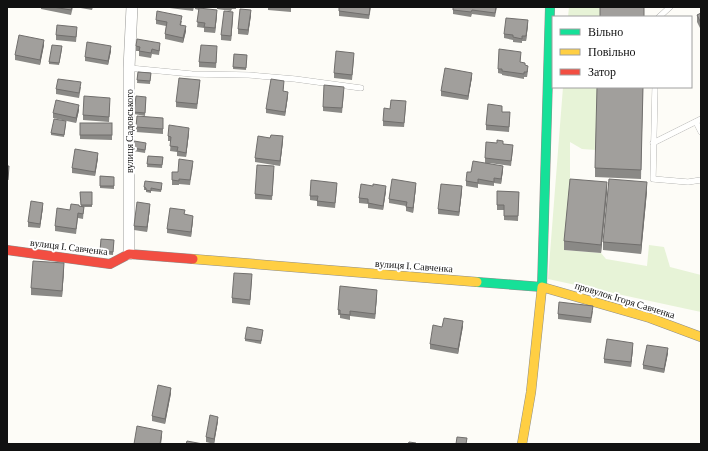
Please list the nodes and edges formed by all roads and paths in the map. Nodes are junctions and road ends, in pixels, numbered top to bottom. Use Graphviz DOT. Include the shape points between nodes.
graph roads {
  1 [pos="132,7"];
  2 [pos="550,7"];
  3 [pos="670,7"];
  4 [pos="660,16"];
  5 [pos="129,68"];
  6 [pos="361,88"];
  7 [pos="655,88"];
  8 [pos="699,121"];
  9 [pos="701,132"];
  10 [pos="653,143"];
  11 [pos="701,180"];
  12 [pos="7,250"];
  13 [pos="129,254"];
  14 [pos="542,287"];
  15 [pos="701,337"];
  16 [pos="522,444"];
  1 -- 5 [label="street, вулиця Садовського"];
  2 -- 14 [label="street"];
  3 -- 4 [label="lane"];
  5 -- 6 [label="lane" via="192,74 249,75"];
  5 -- 13 [label="street, вулиця Садовського"];
  7 -- 10 [label="lane"];
  8 -- 9 [label="lane"];
  8 -- 10 [label="lane"];
  10 -- 11 [label="lane" via="653,179 688,182"];
  12 -- 13 [label="street, вулиця І. Савченка" via="110,264"];
  13 -- 14 [label="street, вулиця І. Савченка"];
  14 -- 15 [label="street, провулок Ігоря Савченка" via="650,318"];
  14 -- 16 [label="street" via="531,392"];
}
